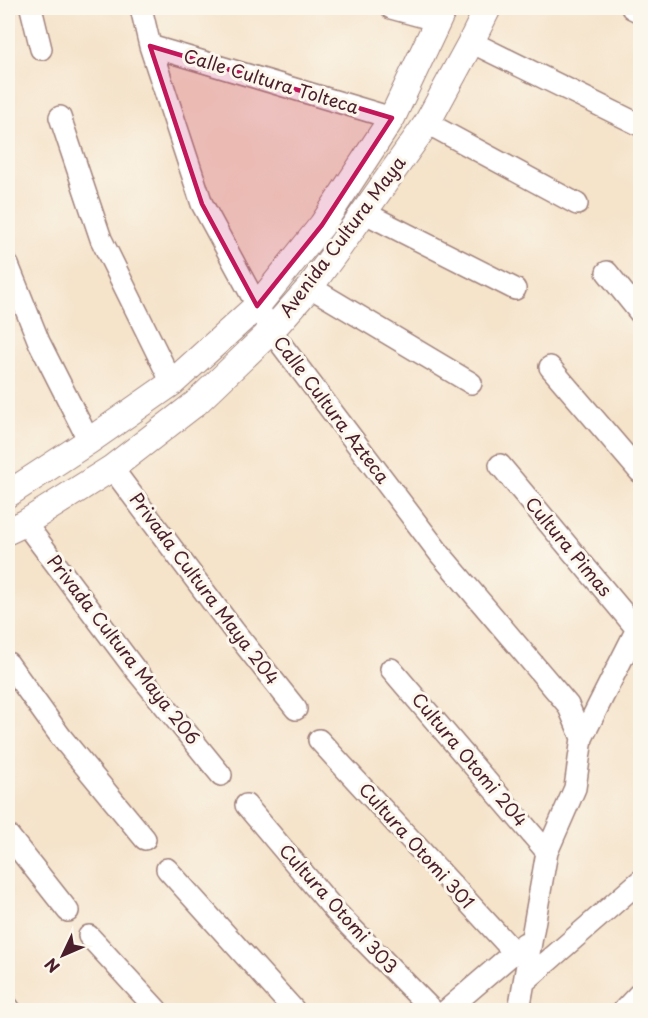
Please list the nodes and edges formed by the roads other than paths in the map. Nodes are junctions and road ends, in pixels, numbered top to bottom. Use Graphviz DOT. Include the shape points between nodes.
graph roads {
  1 [pos="32,8"];
  2 [pos="141,8"];
  3 [pos="391,8"];
  4 [pos="488,8"];
  5 [pos="632,8"];
  6 [pos="640,12"];
  7 [pos="442,14"];
  8 [pos="471,42"];
  9 [pos="150,46"];
  10 [pos="41,49"];
  11 [pos="60,117"];
  12 [pos="392,118"];
  13 [pos="427,123"];
  14 [pos="640,125"];
  15 [pos="577,204"];
  16 [pos="365,213"];
  17 [pos="8,265"];
  18 [pos="607,272"];
  19 [pos="310,287"];
  20 [pos="514,289"];
  21 [pos="257,306"];
  22 [pos="640,313"];
  23 [pos="271,331"];
  24 [pos="550,367"];
  25 [pos="172,383"];
  26 [pos="471,383"];
  27 [pos="88,441"];
  28 [pos="500,465"];
  29 [pos="112,468"];
  30 [pos="640,472"];
  31 [pos="8,494"];
  32 [pos="16,527"];
  33 [pos="639,626"];
  34 [pos="8,663"];
  35 [pos="391,669"];
  36 [pos="296,709"];
  37 [pos="582,738"];
  38 [pos="319,740"];
  39 [pos="221,775"];
  40 [pos="246,806"];
  41 [pos="8,835"];
  42 [pos="145,839"];
  43 [pos="547,852"];
  44 [pos="167,870"];
  45 [pos="640,881"];
  46 [pos="68,911"];
  47 [pos="89,936"];
  48 [pos="532,937"];
  49 [pos="514,952"];
  50 [pos="524,982"];
  51 [pos="640,993"];
  52 [pos="157,1011"];
  53 [pos="294,1011"];
  54 [pos="432,1011"];
  55 [pos="447,1011"];
  56 [pos="519,1011"];
  57 [pos="624,1011"];
  1 -- 10 [label="street"];
  2 -- 9 [label="street, Calle Cultura Azteca"];
  3 -- 7 [label="street"];
  4 -- 8 [label="street, Avenida Cultura Maya"];
  5 -- 6 [label="street"];
  7 -- 12 [label="street, Avenida Cultura Maya"];
  8 -- 13 [label="street, Avenida Cultura Maya"];
  8 -- 14 [label="street"];
  9 -- 12 [label="street, Calle Cultura Tolteca"];
  9 -- 21 [label="street, Calle Cultura Azteca" via="202,204"];
  11 -- 25 [label="street" via="101,239"];
  12 -- 21 [label="street, Avenida Cultura Maya" via="322,225"];
  13 -- 15 [label="street"];
  13 -- 16 [label="street, Avenida Cultura Maya"];
  16 -- 19 [label="street, Avenida Cultura Maya"];
  16 -- 20 [label="street"];
  17 -- 27 [label="street" via="39,342"];
  18 -- 22 [label="street"];
  19 -- 23 [label="street, Avenida Cultura Maya"];
  19 -- 26 [label="street"];
  21 -- 23 [label="street, Calle Cultura Azteca"];
  21 -- 25 [label="street, Avenida Cultura Maya"];
  23 -- 29 [label="street, Avenida Cultura Maya" via="196,403"];
  23 -- 37 [label="street, Calle Cultura Azteca" via="440,554 568,705"];
  24 -- 30 [label="street"];
  25 -- 27 [label="street, Avenida Cultura Maya"];
  27 -- 31 [label="street, Avenida Cultura Maya"];
  28 -- 33 [label="street, Cultura Pimas"];
  29 -- 32 [label="street, Avenida Cultura Maya"];
  29 -- 36 [label="street, Privada Cultura Maya 204"];
  32 -- 39 [label="street, Privada Cultura Maya 206"];
  33 -- 37 [label="street"];
  34 -- 42 [label="street" via="61,737"];
  35 -- 43 [label="street, Cultura Otomi 204"];
  37 -- 43 [label="street" via="575,788"];
  38 -- 49 [label="street, Cultura Otomi 301"];
  40 -- 54 [label="street, Cultura Otomi 303" via="337,912"];
  41 -- 46 [label="street"];
  43 -- 48 [label="street"];
  44 -- 53 [label="street"];
  45 -- 50 [label="street"];
  47 -- 52 [label="street"];
  48 -- 49 [label="street"];
  48 -- 50 [label="street"];
  49 -- 55 [label="street"];
  50 -- 56 [label="street"];
  51 -- 57 [label="street"];
}
